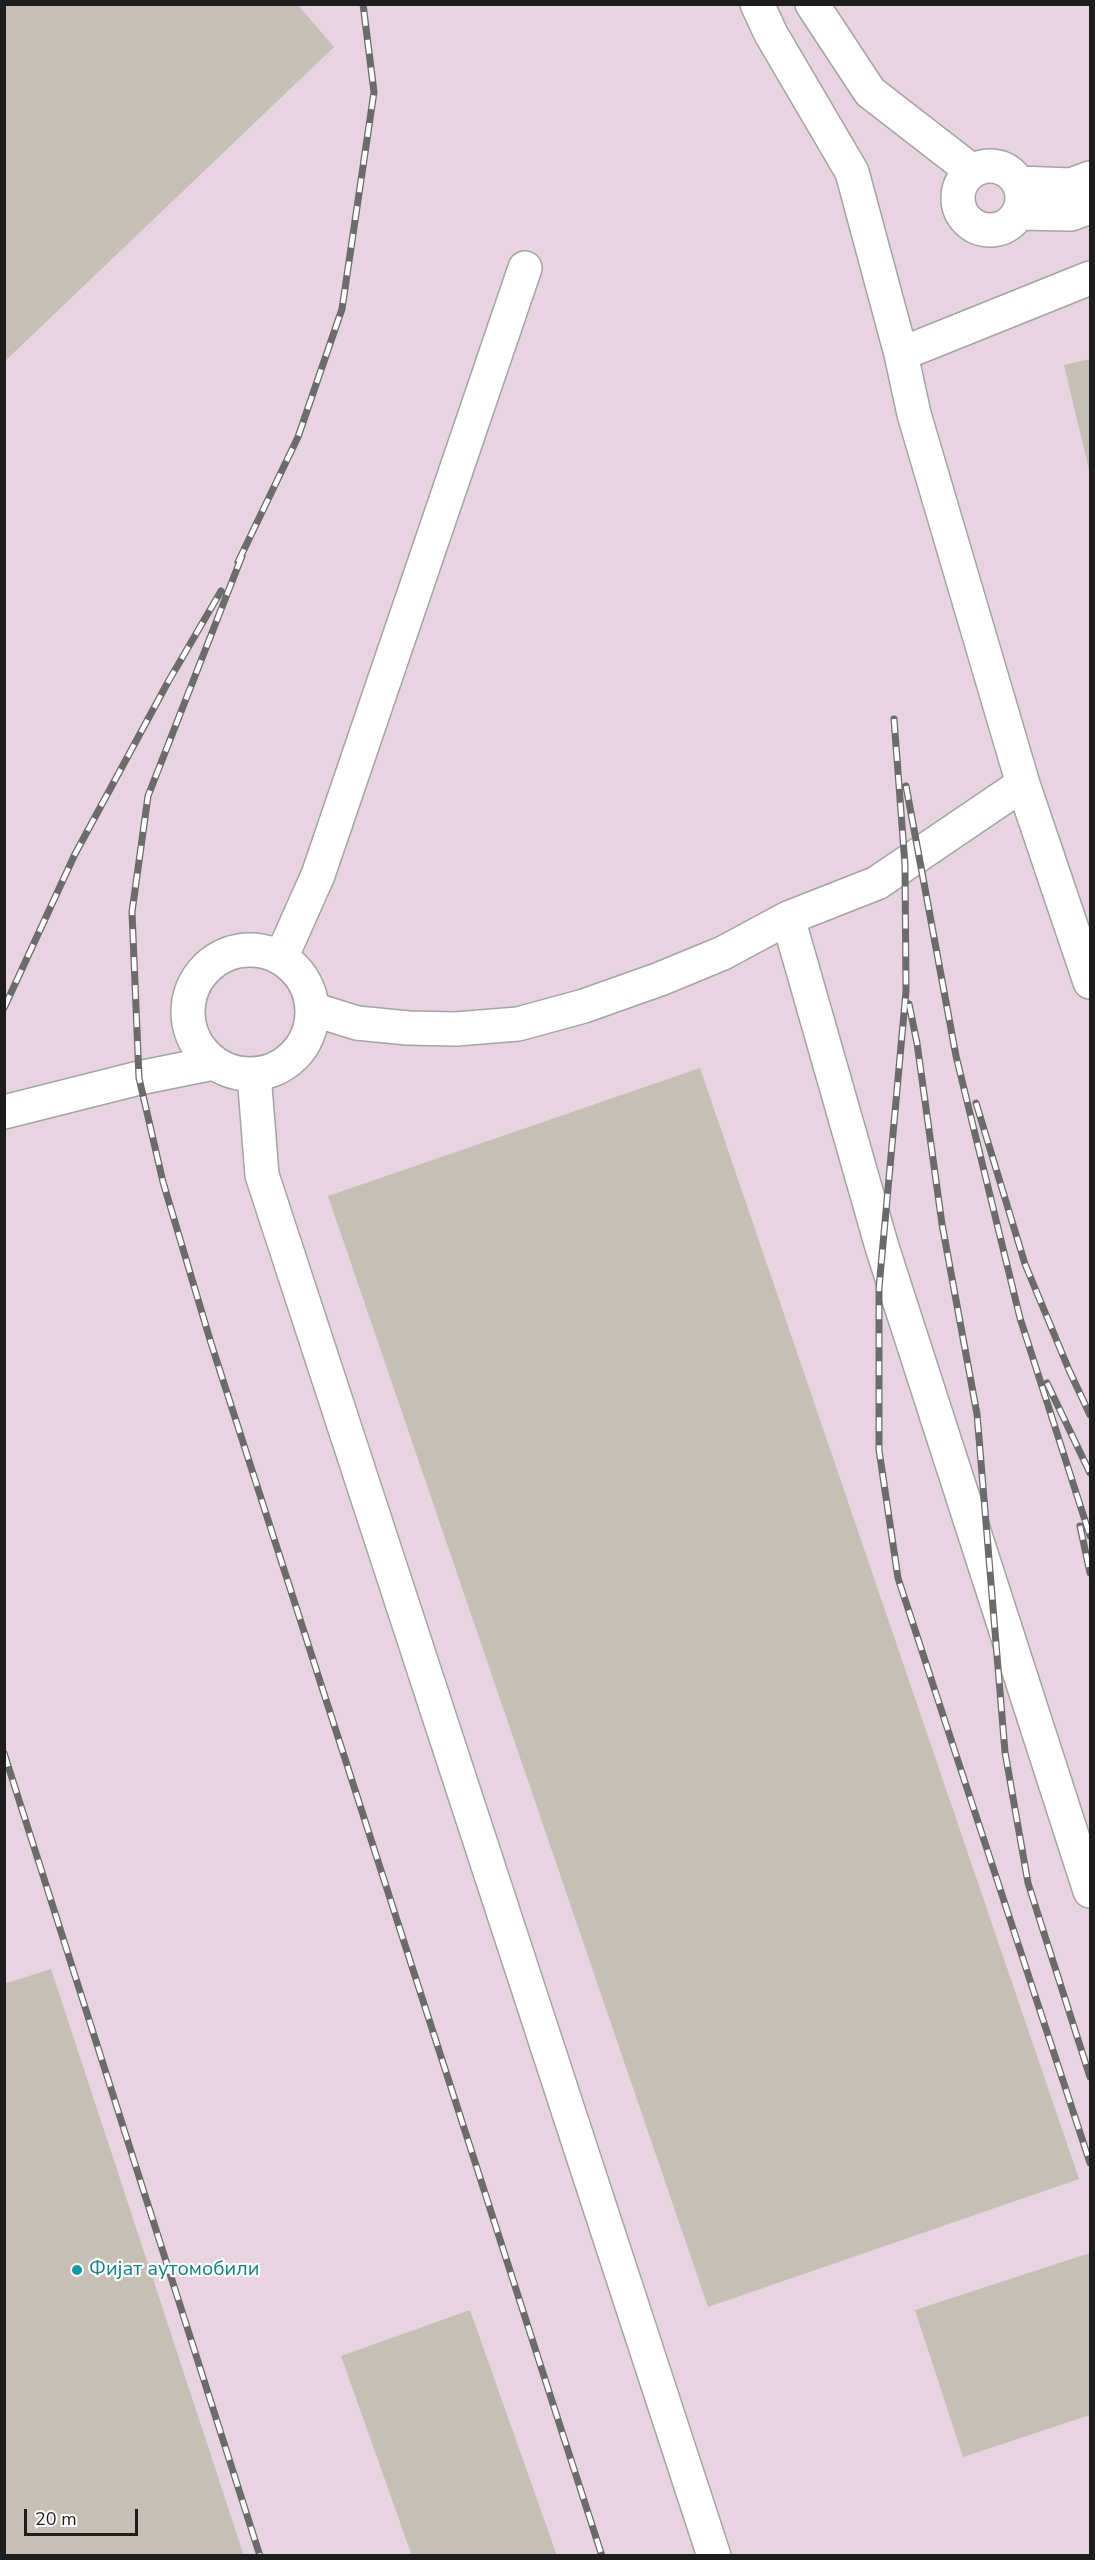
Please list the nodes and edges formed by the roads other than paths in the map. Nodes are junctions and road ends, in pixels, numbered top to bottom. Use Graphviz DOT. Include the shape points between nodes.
graph roads {
  1 [pos="757,4"];
  2 [pos="812,4"];
  3 [pos="972,171"];
  4 [pos="1090,178"];
  5 [pos="1019,198"];
  6 [pos="1090,207"];
  7 [pos="525,268"];
  8 [pos="1090,279"];
  9 [pos="901,354"];
  10 [pos="1023,784"];
  11 [pos="788,918"];
  12 [pos="281,958"];
  13 [pos="1090,982"];
  14 [pos="312,1010"];
  15 [pos="213,1063"];
  16 [pos="254,1074"];
  17 [pos="4,1112"];
  18 [pos="1090,1891"];
  19 [pos="714,2556"];
  1 -- 9 [label="street" via="852,172"];
  2 -- 3 [label="street" via="870,92"];
  3 -- 5 [label="street" via="992,165 1012,174"];
  3 -- 5 [label="street" via="959,188 958,199 964,218 973,226 993,231 1004,228 1012,222"];
  4 -- 5 [label="street"];
  5 -- 6 [label="street" via="1071,214"];
  7 -- 12 [label="street" via="318,875"];
  8 -- 9 [label="street"];
  9 -- 10 [label="street" via="914,414"];
  10 -- 11 [label="street" via="878,883"];
  10 -- 13 [label="street"];
  11 -- 14 [label="street" via="723,953 660,979 585,1006 518,1024 408,1028 357,1023"];
  11 -- 18 [label="street" via="882,1247"];
  12 -- 14 [label="street" via="303,980"];
  12 -- 15 [label="street" via="244,949 209,964 197,978 189,995 190,1033"];
  14 -- 16 [label="street" via="310,1029 302,1046 273,1070"];
  15 -- 16 [label="street" via="233,1072"];
  15 -- 17 [label="street"];
  16 -- 19 [label="street" via="262,1175"];
}
